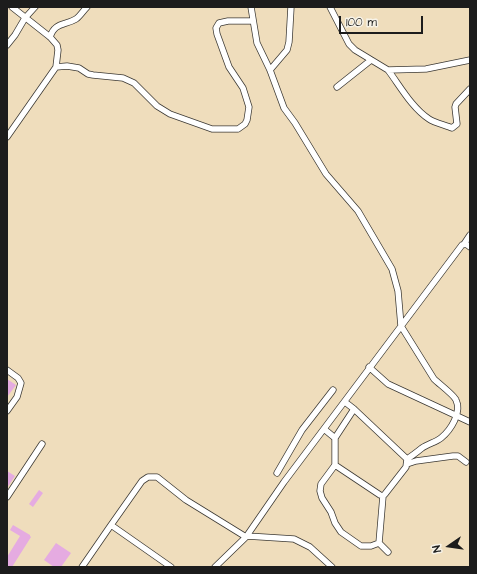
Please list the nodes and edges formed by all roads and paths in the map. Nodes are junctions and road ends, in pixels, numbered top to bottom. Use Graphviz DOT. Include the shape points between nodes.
graph roads {
  1 [pos="12,7"];
  2 [pos="35,7"];
  3 [pos="87,7"];
  4 [pos="251,7"];
  5 [pos="290,7"];
  6 [pos="330,7"];
  7 [pos="25,18"];
  8 [pos="253,21"];
  9 [pos="50,37"];
  10 [pos="7,45"];
  11 [pos="371,60"];
  12 [pos="470,60"];
  13 [pos="56,67"];
  14 [pos="270,70"];
  15 [pos="388,70"];
  16 [pos="337,86"];
  17 [pos="470,89"];
  18 [pos="7,136"];
  19 [pos="470,235"];
  20 [pos="464,244"];
  21 [pos="470,247"];
  22 [pos="401,326"];
  23 [pos="369,367"];
  24 [pos="7,370"];
  25 [pos="333,390"];
  26 [pos="345,402"];
  27 [pos="354,409"];
  28 [pos="7,411"];
  29 [pos="457,416"];
  30 [pos="470,422"];
  31 [pos="324,429"];
  32 [pos="335,438"];
  33 [pos="42,444"];
  34 [pos="407,462"];
  35 [pos="466,462"];
  36 [pos="335,465"];
  37 [pos="277,473"];
  38 [pos="383,496"];
  39 [pos="7,497"];
  40 [pos="111,525"];
  41 [pos="247,537"];
  42 [pos="379,543"];
  43 [pos="388,552"];
  44 [pos="82,567"];
  45 [pos="171,567"];
  46 [pos="215,567"];
  47 [pos="332,567"];
  1 -- 7 [label="street"];
  2 -- 7 [label="street"];
  3 -- 9 [label="street" via="76,19 56,27"];
  4 -- 8 [label="street"];
  5 -- 14 [label="street" via="287,50"];
  6 -- 11 [label="street" via="349,44"];
  7 -- 9 [label="street"];
  7 -- 10 [label="street"];
  8 -- 13 [label="street" via="228,21 220,23 216,28 224,56 243,88 248,107 248,120 238,129 212,129 170,114 156,106 134,83 123,78 88,74 79,68 67,66"];
  8 -- 14 [label="street" via="257,42"];
  9 -- 13 [label="street" via="58,50"];
  11 -- 15 [label="street"];
  11 -- 16 [label="street"];
  12 -- 15 [label="street" via="426,69"];
  13 -- 18 [label="street"];
  14 -- 22 [label="street" via="284,108 326,174 358,211 392,269 398,291"];
  15 -- 17 [label="street" via="424,116 452,128 457,124 456,104"];
  19 -- 20 [label="street"];
  20 -- 21 [label="street"];
  20 -- 22 [label="street"];
  22 -- 23 [label="street"];
  22 -- 29 [label="street" via="434,379 456,398"];
  23 -- 26 [label="street"];
  23 -- 29 [label="street" via="388,384"];
  24 -- 28 [label="street" via="21,383 17,397"];
  25 -- 37 [label="street" via="302,430"];
  26 -- 27 [label="street"];
  26 -- 31 [label="street"];
  27 -- 32 [label="street"];
  27 -- 34 [label="street"];
  29 -- 30 [label="street"];
  29 -- 34 [label="street" via="442,437 423,448"];
  31 -- 32 [label="street"];
  31 -- 41 [label="street"];
  32 -- 36 [label="street"];
  33 -- 39 [label="street"];
  34 -- 35 [label="street" via="453,456 458,456"];
  34 -- 38 [label="street" via="406,467"];
  36 -- 38 [label="street"];
  36 -- 42 [label="street" via="320,491 335,523 341,532 361,546"];
  38 -- 42 [label="street"];
  40 -- 41 [label="street" via="142,481 148,477 157,477 186,500"];
  40 -- 44 [label="street"];
  40 -- 45 [label="street"];
  41 -- 46 [label="street"];
  41 -- 47 [label="street" via="294,539 310,547"];
  42 -- 43 [label="street"];
}
